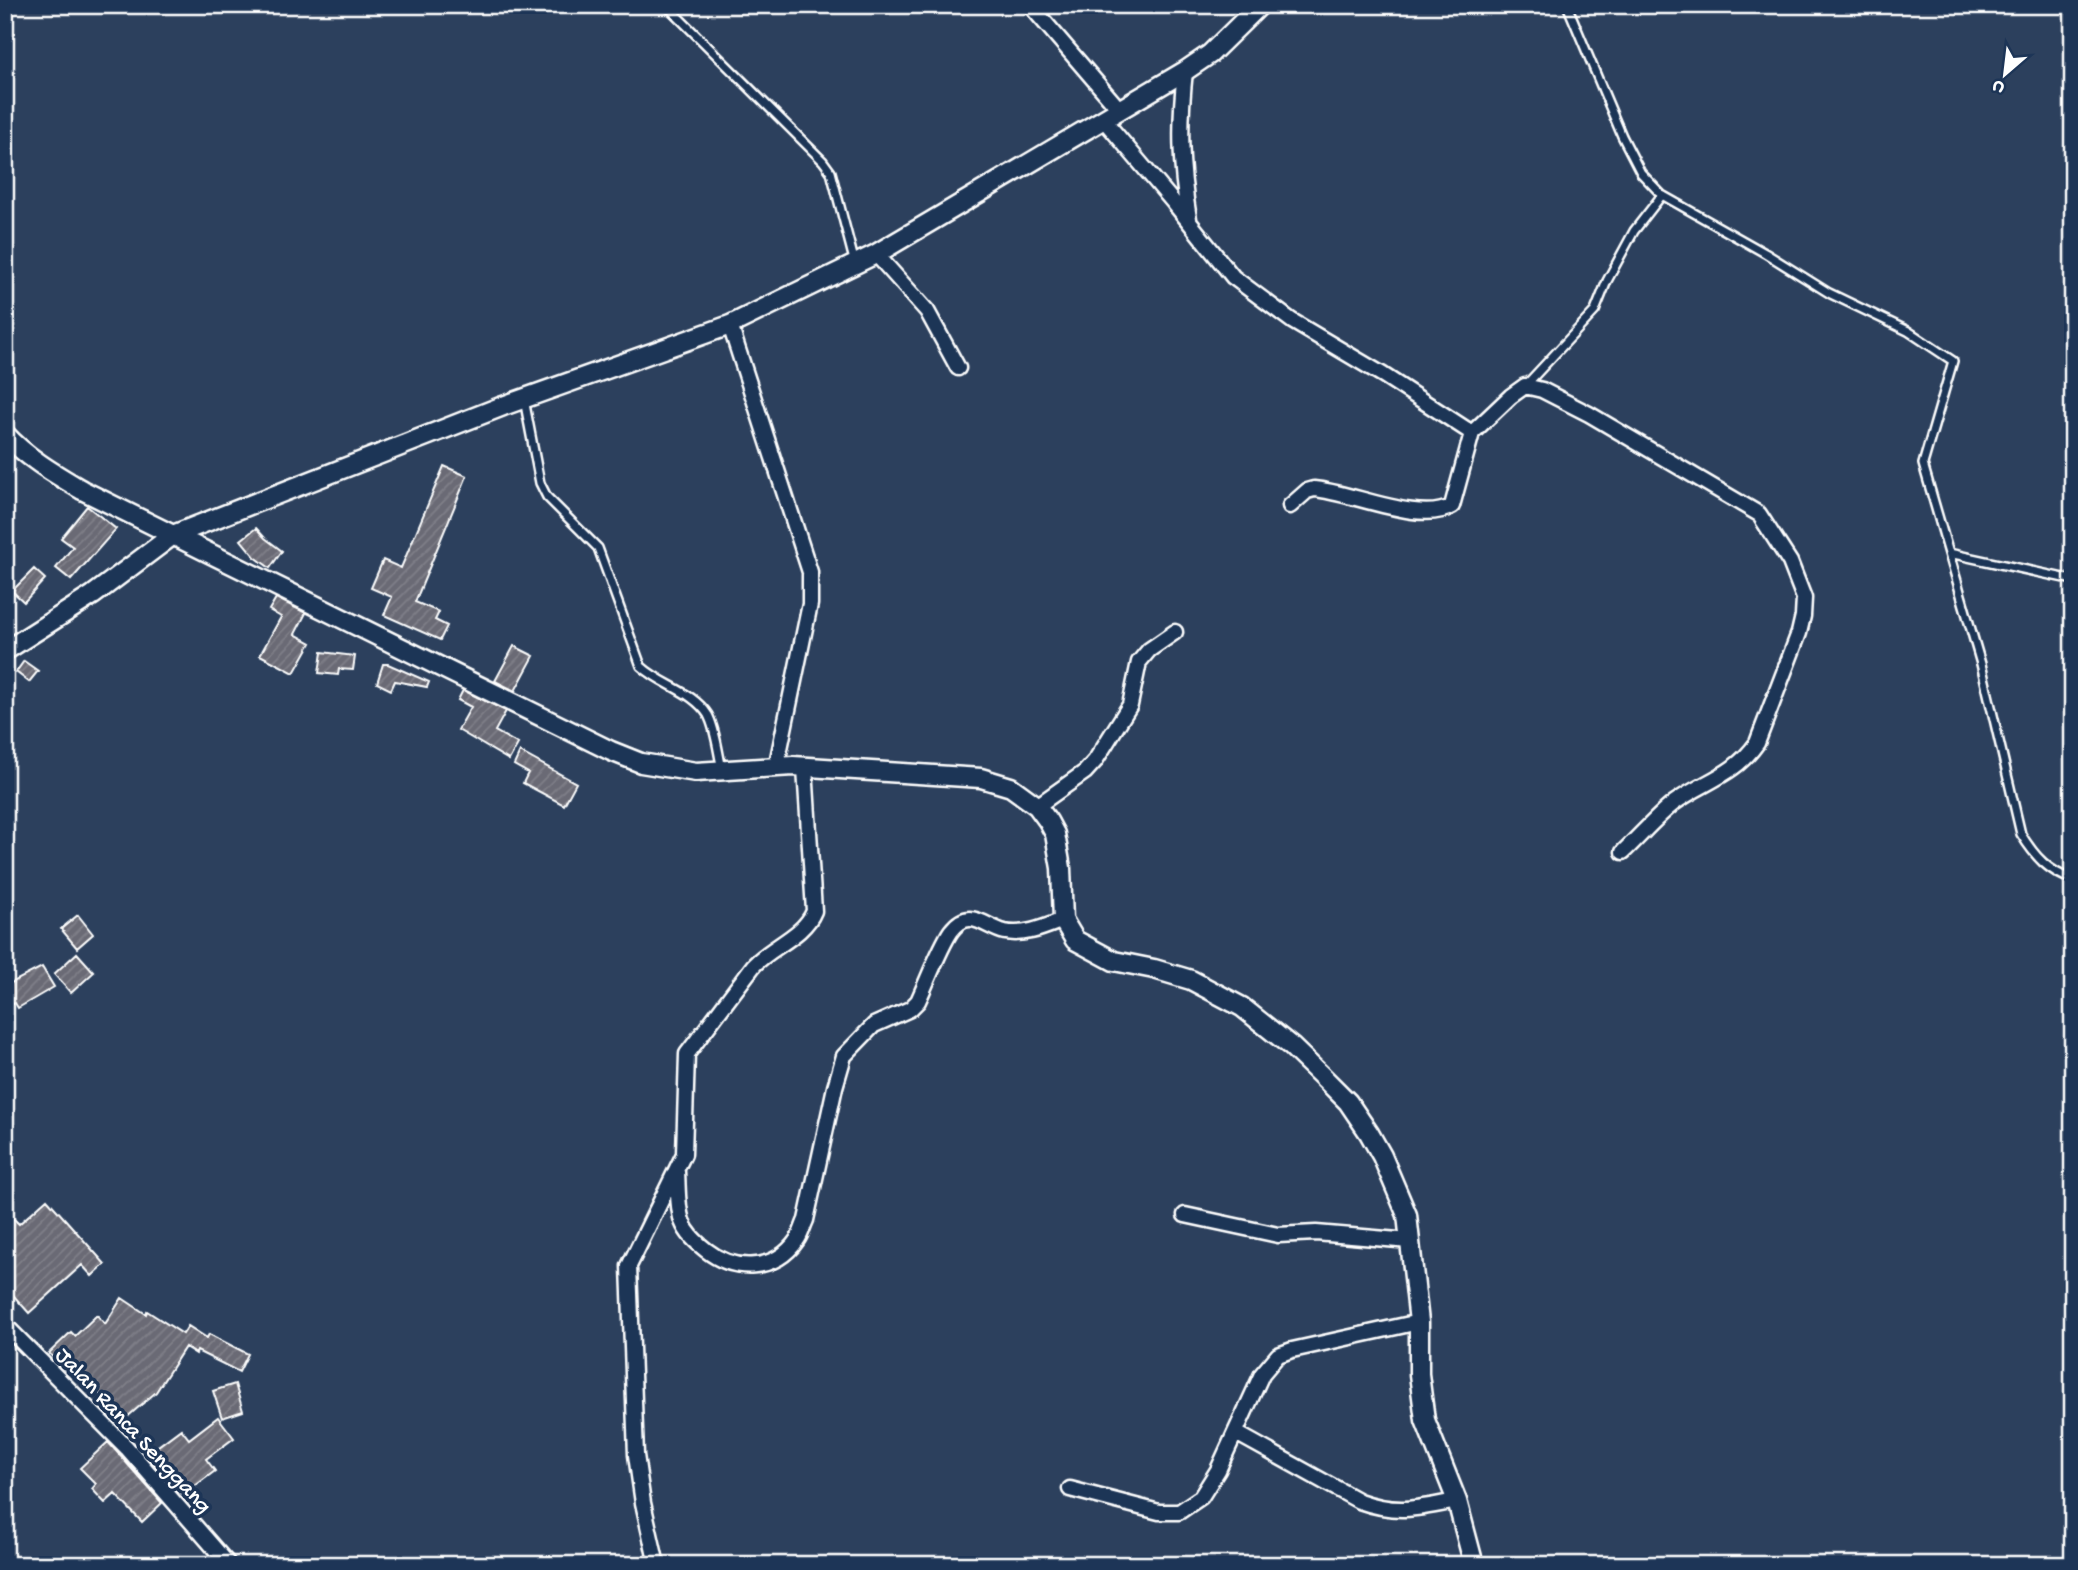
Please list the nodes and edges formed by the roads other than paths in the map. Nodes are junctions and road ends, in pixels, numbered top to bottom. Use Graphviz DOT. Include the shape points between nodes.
graph roads {
  1 [pos="666,5"];
  2 [pos="1030,5"];
  3 [pos="1260,5"];
  4 [pos="1567,5"];
  5 [pos="1185,71"];
  6 [pos="1120,110"];
  7 [pos="1104,120"];
  8 [pos="1662,195"];
  9 [pos="1190,224"];
  10 [pos="876,254"];
  11 [pos="855,264"];
  12 [pos="730,325"];
  13 [pos="958,368"];
  14 [pos="1525,387"];
  15 [pos="524,399"];
  16 [pos="1472,433"];
  17 [pos="5,435"];
  18 [pos="1290,506"];
  19 [pos="173,535"];
  20 [pos="1949,553"];
  21 [pos="2073,580"];
  22 [pos="1175,632"];
  23 [pos="5,651"];
  24 [pos="776,768"];
  25 [pos="805,768"];
  26 [pos="722,770"];
  27 [pos="1037,806"];
  28 [pos="1623,852"];
  29 [pos="2073,880"];
  30 [pos="1063,920"];
  31 [pos="677,1169"];
  32 [pos="1185,1215"];
  33 [pos="1410,1241"];
  34 [pos="1419,1322"];
  35 [pos="5,1325"];
  36 [pos="1237,1433"];
  37 [pos="1070,1489"];
  38 [pos="1457,1501"];
  39 [pos="229,1565"];
  40 [pos="657,1565"];
  41 [pos="1474,1565"];
  1 -- 11 [label="lane" via="823,161 839,196"];
  2 -- 6 [label="street"];
  3 -- 5 [label="street" via="1210,54"];
  4 -- 8 [label="lane" via="1622,136 1641,173"];
  5 -- 6 [label="street"];
  5 -- 9 [label="street" via="1181,171"];
  6 -- 7 [label="street"];
  7 -- 9 [label="street"];
  7 -- 10 [label="street"];
  8 -- 14 [label="lane" via="1634,231 1595,311"];
  8 -- 20 [label="lane" via="1952,360 1923,464"];
  9 -- 16 [label="street" via="1233,277 1260,298"];
  10 -- 11 [label="street"];
  10 -- 13 [label="street" via="927,311"];
  11 -- 12 [label="street"];
  12 -- 15 [label="street"];
  12 -- 24 [label="street" via="811,584"];
  14 -- 16 [label="street"];
  14 -- 28 [label="street" via="1542,390 1589,414 1759,514 1790,562 1804,598 1798,633 1757,743 1723,776 1675,803"];
  15 -- 19 [label="street"];
  15 -- 26 [label="lane" via="540,483 547,497 598,548 641,666 697,702 709,717"];
  16 -- 18 [label="street" via="1452,506 1443,512 1424,513 1314,489"];
  17 -- 19 [label="street" via="82,490"];
  19 -- 23 [label="street" via="93,595"];
  19 -- 26 [label="street" via="611,751 670,770"];
  20 -- 21 [label="lane"];
  20 -- 29 [label="lane" via="2021,834 2033,855 2053,873"];
  22 -- 27 [label="street" via="1139,662 1130,705 1096,761"];
  24 -- 25 [label="street"];
  24 -- 26 [label="street"];
  25 -- 27 [label="street" via="981,778 1010,787"];
  25 -- 31 [label="street" via="814,911 801,930 754,965 687,1054 684,1154"];
  27 -- 30 [label="street" via="1058,847"];
  30 -- 31 [label="street" via="1031,932 1004,932 972,918 962,921 951,931 918,1001 857,1040 844,1056 835,1087 806,1220 797,1240 782,1256 748,1268 711,1254 692,1239 682,1221"];
  30 -- 33 [label="street" via="1075,940 1094,952 1191,979 1242,1007 1292,1047 1348,1102 1369,1133 1407,1215"];
  31 -- 40 [label="street" via="629,1266 636,1455"];
  32 -- 33 [label="street" via="1278,1235 1317,1233"];
  33 -- 34 [label="street"];
  34 -- 36 [label="street" via="1278,1355 1262,1374"];
  34 -- 38 [label="street" via="1424,1420"];
  35 -- 39 [label="street, Jalan Ranca Senggang" via="127,1448"];
  36 -- 37 [label="street" via="1201,1497 1178,1512 1159,1512"];
  36 -- 38 [label="street" via="1381,1509 1400,1511"];
  38 -- 41 [label="street"];
}
